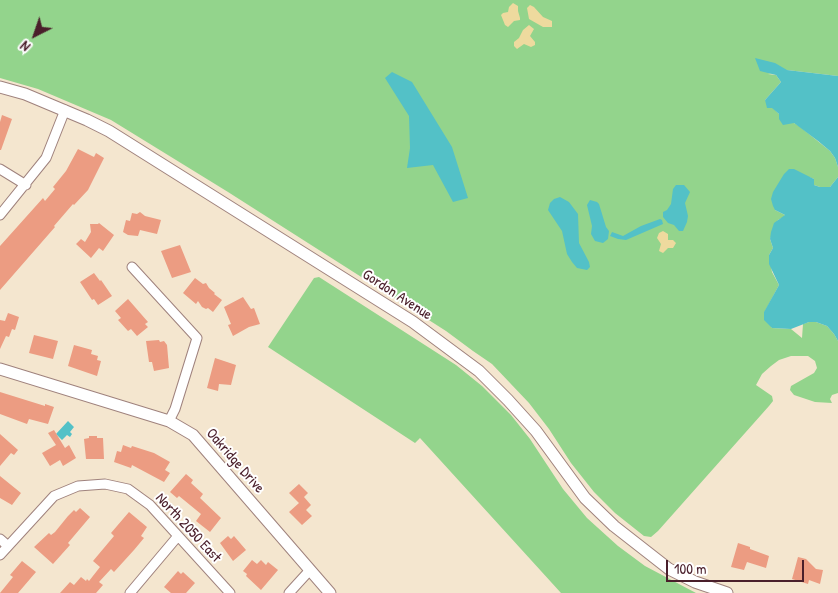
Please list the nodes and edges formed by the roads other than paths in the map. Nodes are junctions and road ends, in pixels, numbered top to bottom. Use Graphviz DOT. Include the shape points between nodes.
graph roads {
  1 [pos="0,87"];
  2 [pos="65,110"];
  3 [pos="0,169"];
  4 [pos="26,185"];
  5 [pos="0,215"];
  6 [pos="132,267"];
  7 [pos="0,369"];
  8 [pos="169,421"];
  9 [pos="178,536"];
  10 [pos="0,539"];
  11 [pos="8,546"];
  12 [pos="0,556"];
  13 [pos="310,570"];
  14 [pos="130,593"];
  15 [pos="230,593"];
  16 [pos="289,593"];
  17 [pos="330,593"];
  18 [pos="727,593"];
  1 -- 2 [label="main road, Gordon Avenue"];
  2 -- 4 [label="street" via="46,158"];
  2 -- 18 [label="main road, Gordon Avenue" via="129,143 447,346 508,400 536,431 585,498 614,526 669,569"];
  3 -- 4 [label="street"];
  4 -- 5 [label="street"];
  6 -- 8 [label="street" via="198,338"];
  7 -- 8 [label="main road, Oakridge Drive"];
  8 -- 13 [label="main road, Oakridge Drive" via="193,435"];
  9 -- 11 [label="street, North 2050 East" via="150,505 128,489 105,484 78,486 54,496"];
  9 -- 14 [label="street"];
  9 -- 15 [label="street, North 2050 East"];
  10 -- 11 [label="street"];
  11 -- 12 [label="street, North 2050 East"];
  13 -- 16 [label="street"];
  13 -- 17 [label="main road, Oakridge Drive"];
}
